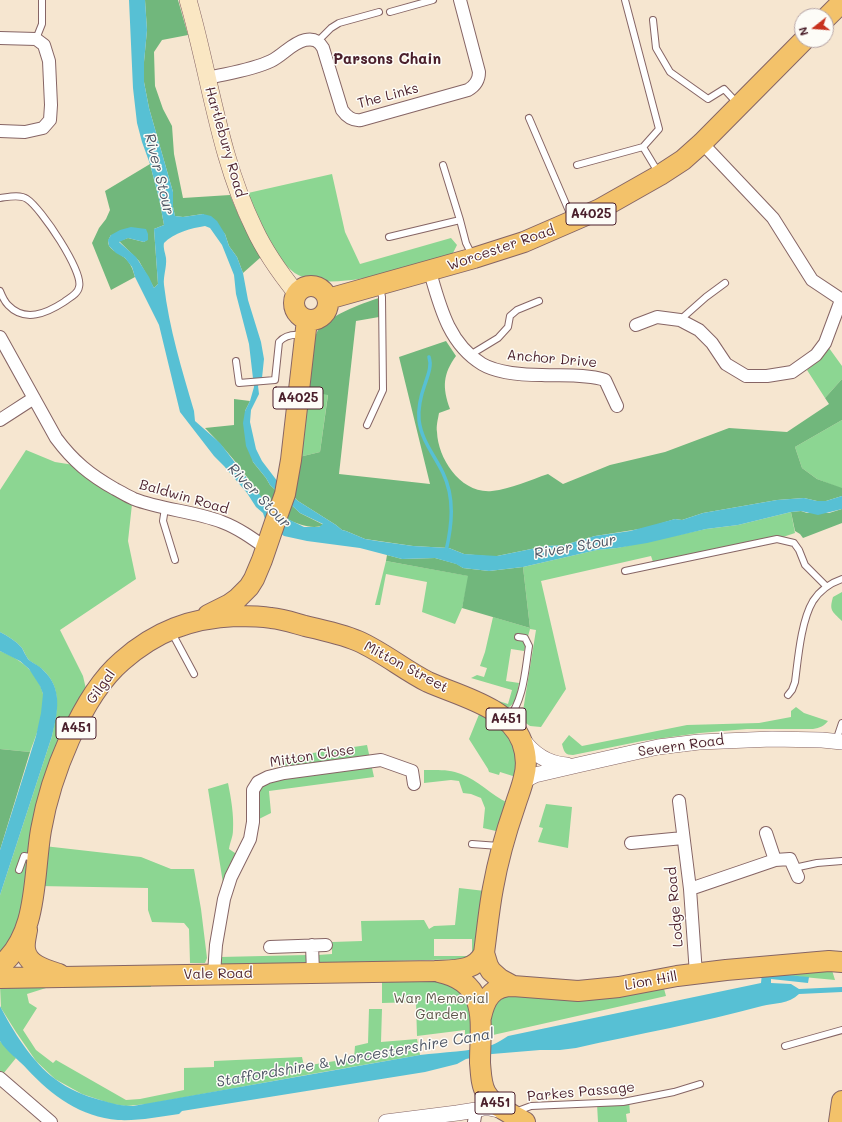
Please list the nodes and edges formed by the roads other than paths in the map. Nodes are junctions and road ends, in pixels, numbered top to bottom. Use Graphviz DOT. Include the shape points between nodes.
graph roads {
  1 [pos="42,0"];
  2 [pos="188,0"];
  3 [pos="433,0"];
  4 [pos="460,0"];
  5 [pos="625,0"];
  6 [pos="842,2"];
  7 [pos="834,10"];
  8 [pos="379,12"];
  9 [pos="390,12"];
  10 [pos="653,20"];
  11 [pos="0,38"];
  12 [pos="36,39"];
  13 [pos="318,41"];
  14 [pos="796,48"];
  15 [pos="208,78"];
  16 [pos="739,106"];
  17 [pos="529,118"];
  18 [pos="0,131"];
  19 [pos="702,143"];
  20 [pos="643,147"];
  21 [pos="443,165"];
  22 [pos="577,165"];
  23 [pos="660,176"];
  24 [pos="0,198"];
  25 [pos="460,220"];
  26 [pos="573,222"];
  27 [pos="388,237"];
  28 [pos="474,258"];
  29 [pos="430,272"];
  30 [pos="725,283"];
  31 [pos="379,286"];
  32 [pos="0,291"];
  33 [pos="297,294"];
  34 [pos="328,299"];
  35 [pos="841,300"];
  36 [pos="539,301"];
  37 [pos="680,320"];
  38 [pos="636,325"];
  39 [pos="306,328"];
  40 [pos="0,337"];
  41 [pos="470,355"];
  42 [pos="236,361"];
  43 [pos="34,398"];
  44 [pos="617,406"];
  45 [pos="0,420"];
  46 [pos="367,425"];
  47 [pos="165,508"];
  48 [pos="266,548"];
  49 [pos="175,560"];
  50 [pos="625,571"];
  51 [pos="842,579"];
  52 [pos="826,586"];
  53 [pos="283,620"];
  54 [pos="177,627"];
  55 [pos="518,637"];
  56 [pos="194,674"];
  57 [pos="788,695"];
  58 [pos="842,723"];
  59 [pos="513,727"];
  60 [pos="839,741"];
  61 [pos="578,765"];
  62 [pos="523,781"];
  63 [pos="414,784"];
  64 [pos="679,801"];
  65 [pos="766,833"];
  66 [pos="683,838"];
  67 [pos="631,843"];
  68 [pos="472,844"];
  69 [pos="503,846"];
  70 [pos="36,859"];
  71 [pos="775,860"];
  72 [pos="842,861"];
  73 [pos="19,870"];
  74 [pos="796,872"];
  75 [pos="690,889"];
  76 [pos="28,921"];
  77 [pos="326,945"];
  78 [pos="312,946"];
  79 [pos="270,947"];
  80 [pos="484,953"];
  81 [pos="839,961"];
  82 [pos="0,966"];
  83 [pos="435,971"];
  84 [pos="313,973"];
  85 [pos="214,974"];
  86 [pos="696,974"];
  87 [pos="69,976"];
  88 [pos="0,978"];
  89 [pos="513,986"];
  90 [pos="481,1017"];
  91 [pos="842,1030"];
  92 [pos="786,1046"];
  93 [pos="480,1068"];
  94 [pos="0,1078"];
  95 [pos="700,1084"];
  96 [pos="842,1101"];
  97 [pos="475,1116"];
  98 [pos="515,1119"];
  99 [pos="51,1122"];
  100 [pos="386,1122"];
  101 [pos="839,1122"];
  1 -- 12 [label="lane" via="42,24"];
  2 -- 15 [label="main road, Hartlebury Road"];
  3 -- 9 [label="lane"];
  4 -- 13 [label="street, The Links" via="479,76 474,86 468,90 423,103 361,120 352,120 342,110 323,48"];
  5 -- 20 [label="lane" via="659,129"];
  6 -- 7 [label="main road"];
  8 -- 13 [label="lane" via="339,23"];
  10 -- 16 [label="lane" via="656,48 670,72 708,99 724,89"];
  11 -- 12 [label="street"];
  12 -- 18 [label="street" via="44,45 49,61 50,120 43,128 35,131"];
  13 -- 15 [label="street" via="306,40 266,63"];
  14 -- 16 [label="main road, Worcester Road / A4025"];
  15 -- 33 [label="main road, Hartlebury Road" via="230,167 243,204 266,251"];
  16 -- 19 [label="main road, Worcester Road / A4025"];
  17 -- 26 [label="lane"];
  19 -- 23 [label="main road, Worcester Road / A4025"];
  19 -- 35 [label="street" via="773,218 812,280"];
  20 -- 22 [label="lane"];
  20 -- 23 [label="lane"];
  21 -- 25 [label="lane"];
  23 -- 26 [label="main road, Worcester Road / A4025" via="600,210"];
  24 -- 32 [label="lane" via="27,198 39,211 72,262 79,288 69,298 36,315 28,315 13,309"];
  25 -- 27 [label="lane"];
  25 -- 28 [label="lane" via="466,243"];
  26 -- 28 [label="main road, Worcester Road / A4025" via="524,242"];
  28 -- 29 [label="main road, Worcester Road / A4025"];
  29 -- 31 [label="main road, Worcester Road / A4025"];
  29 -- 41 [label="street, Anchor Drive" via="448,326"];
  30 -- 37 [label="lane"];
  31 -- 34 [label="main road, Worcester Road / A4025"];
  31 -- 46 [label="lane" via="382,297 384,390"];
  33 -- 34 [label="main road" via="303,288 312,286 320,289"];
  33 -- 39 [label="main road" via="294,303 296,312 303,318"];
  34 -- 39 [label="main road" via="323,315"];
  35 -- 37 [label="street" via="825,344 816,355 792,372 766,376 746,376 726,364 712,343 699,330"];
  36 -- 41 [label="lane" via="517,310 510,316 508,327 498,338"];
  37 -- 38 [label="street" via="657,317"];
  39 -- 42 [label="lane" via="279,342 275,380 239,383"];
  39 -- 48 [label="main road, A4025" via="289,476"];
  40 -- 43 [label="street, Baldwin Road"];
  41 -- 44 [label="street, Anchor Drive" via="483,365 512,374 591,376 605,380"];
  43 -- 45 [label="street"];
  43 -- 47 [label="street, Baldwin Road" via="56,438 80,466 97,479 133,499"];
  47 -- 48 [label="street, Baldwin Road" via="221,521 240,530"];
  47 -- 49 [label="lane" via="163,521"];
  48 -- 53 [label="main road, A4025" via="257,586 259,604 266,612"];
  48 -- 54 [label="main road" via="248,587 237,599 224,608"];
  50 -- 52 [label="lane" via="777,539 794,543 805,565"];
  51 -- 52 [label="lane"];
  52 -- 57 [label="lane" via="813,601 808,614 794,682"];
  53 -- 54 [label="main road, Gilgal / A451" via="263,617 210,618"];
  53 -- 59 [label="main road, Mitton Street / A451" via="358,641 421,678 489,708"];
  54 -- 56 [label="lane"];
  54 -- 70 [label="main road, Gilgal / A451" via="145,643 119,664 91,699 54,778"];
  55 -- 59 [label="lane" via="525,638 529,646"];
  58 -- 60 [label="lane"];
  59 -- 61 [label="street, Mitton Street" via="538,755 550,762"];
  59 -- 62 [label="main road, A451" via="525,755"];
  60 -- 61 [label="street, Severn Road" via="772,739 699,742 640,751"];
  61 -- 62 [label="street, Severn Road" via="535,775"];
  62 -- 69 [label="main road, A451"];
  63 -- 85 [label="street, Mitton Close" via="412,771 381,760 284,773 258,782 253,790 250,839 231,877 224,899"];
  64 -- 66 [label="street, Lodge Road"];
  65 -- 71 [label="street"];
  66 -- 67 [label="street"];
  66 -- 75 [label="street, Lodge Road"];
  68 -- 69 [label="lane"];
  69 -- 80 [label="main road, A451" via="493,889"];
  70 -- 73 [label="lane" via="24,856"];
  70 -- 76 [label="main road, Gilgal / A451"];
  71 -- 74 [label="street" via="790,859"];
  71 -- 75 [label="street"];
  72 -- 74 [label="lane" via="816,863"];
  75 -- 86 [label="street, Lodge Road"];
  76 -- 82 [label="main road, Gilgal / A451" via="14,952"];
  76 -- 87 [label="main road" via="25,949 28,958 45,969"];
  77 -- 78 [label="street"];
  78 -- 79 [label="street"];
  78 -- 84 [label="street"];
  80 -- 83 [label="main road" via="481,960 470,966"];
  80 -- 89 [label="main road, Lion Hill" via="492,971"];
  81 -- 86 [label="main road, Lion Hill"];
  83 -- 84 [label="main road, Vale Road"];
  83 -- 90 [label="main road" via="457,977 464,982 476,998"];
  84 -- 85 [label="main road, Vale Road"];
  85 -- 87 [label="main road, Vale Road"];
  86 -- 89 [label="main road, Lion Hill" via="592,990"];
  87 -- 88 [label="main road, Vale Road"];
  89 -- 90 [label="main road" via="505,986 494,992 484,1004"];
  90 -- 93 [label="main road"];
  91 -- 92 [label="lane"];
  93 -- 97 [label="street"];
  93 -- 98 [label="main road, A451" via="488,1097"];
  94 -- 99 [label="street"];
  95 -- 98 [label="lane, Parkes Passage" via="623,1102 531,1106"];
  96 -- 101 [label="main road"];
  97 -- 98 [label="street" via="483,1108 489,1108"];
  97 -- 100 [label="street"];
}
